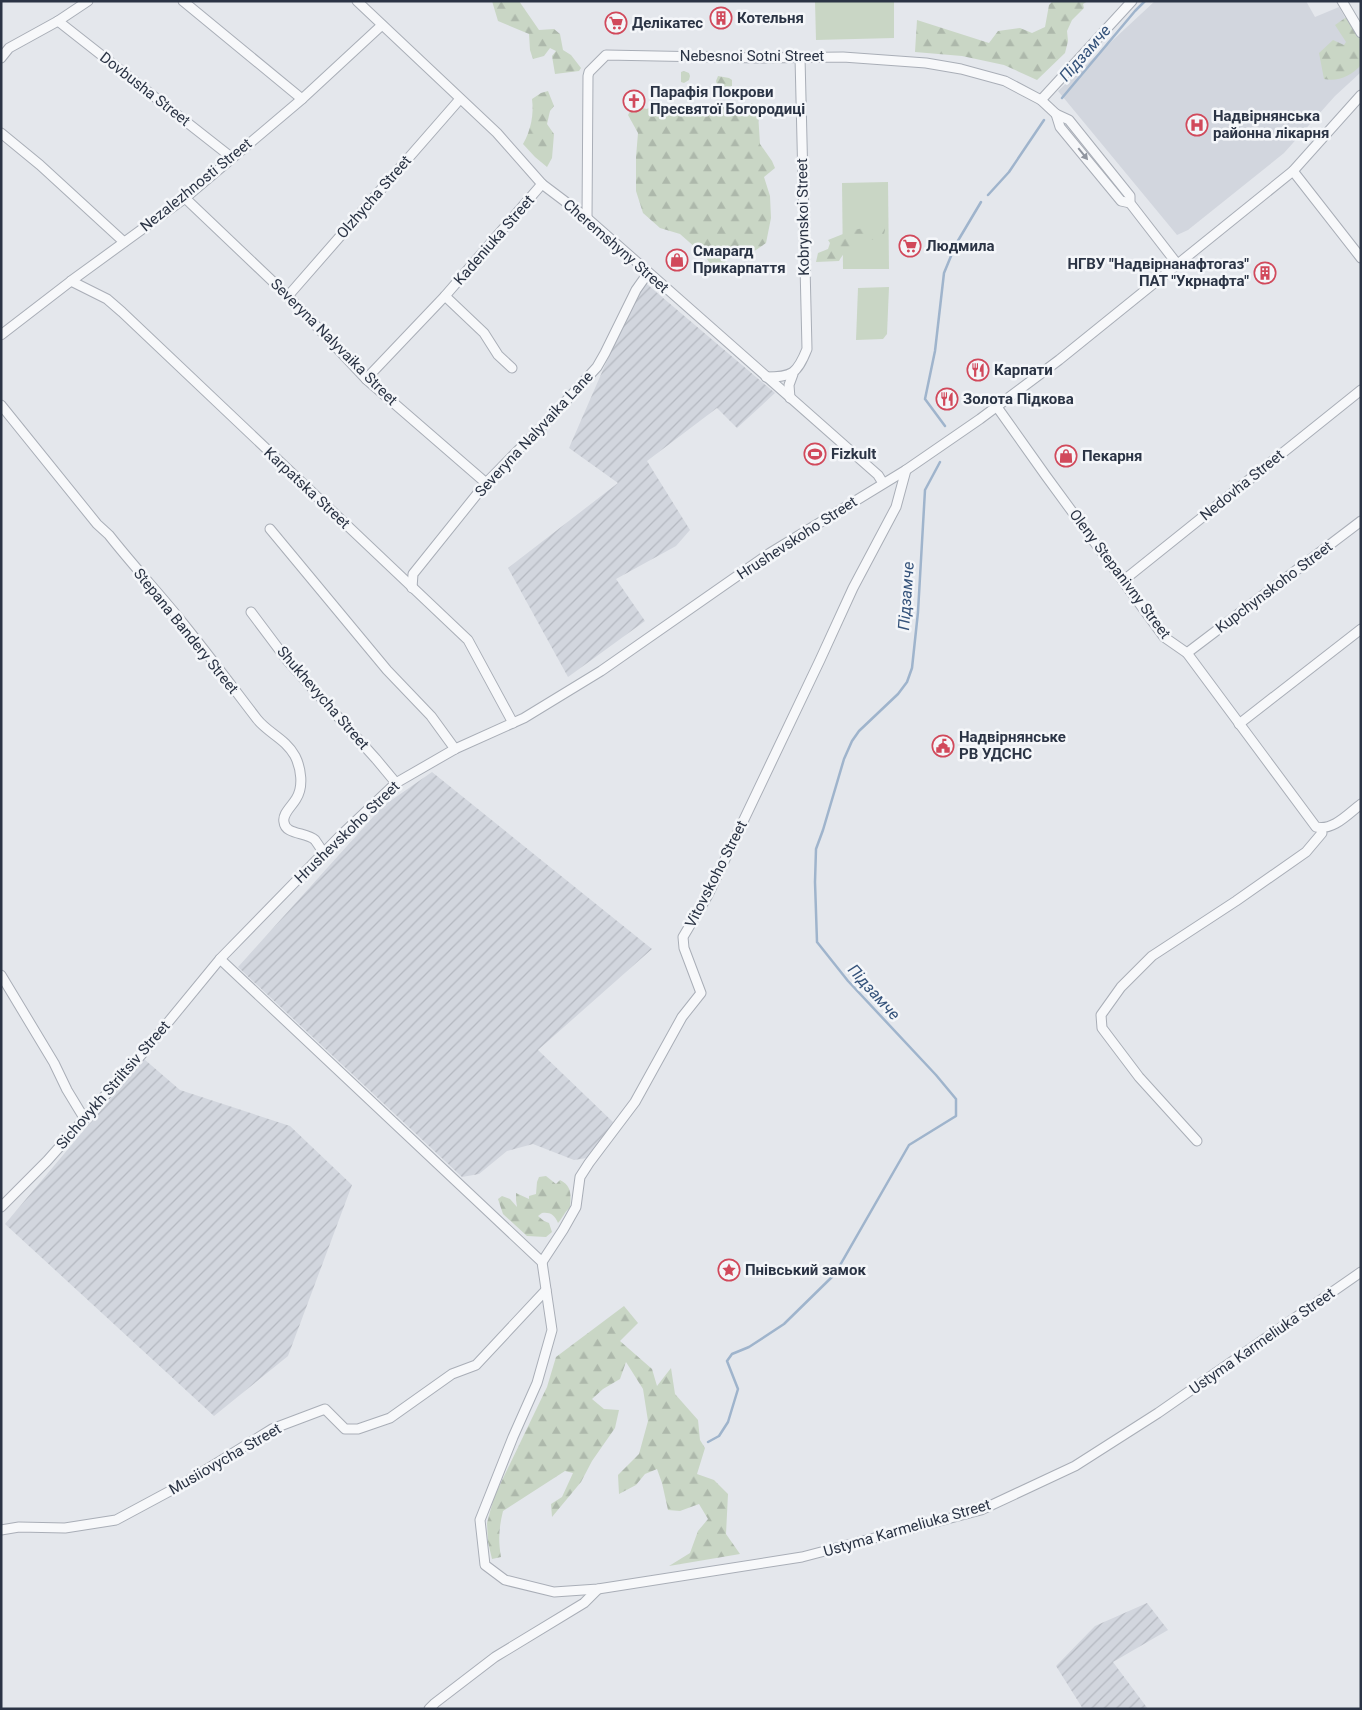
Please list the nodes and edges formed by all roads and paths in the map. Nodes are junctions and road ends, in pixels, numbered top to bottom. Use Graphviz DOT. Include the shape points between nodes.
graph roads {
  1 [pos="88,1"];
  2 [pos="183,1"];
  3 [pos="357,1"];
  4 [pos="1132,1"];
  5 [pos="1342,1"];
  6 [pos="58,21"];
  7 [pos="382,25"];
  8 [pos="1361,33"];
  9 [pos="800,57"];
  10 [pos="1,58"];
  11 [pos="1361,95"];
  12 [pos="302,98"];
  13 [pos="460,99"];
  14 [pos="1041,100"];
  15 [pos="1,133"];
  16 [pos="231,157"];
  17 [pos="1293,171"];
  18 [pos="542,184"];
  19 [pos="185,198"];
  20 [pos="587,218"];
  21 [pos="124,242"];
  22 [pos="1361,258"];
  23 [pos="1178,265"];
  24 [pos="648,273"];
  25 [pos="71,281"];
  26 [pos="288,296"];
  27 [pos="445,296"];
  28 [pos="1,335"];
  29 [pos="512,368"];
  30 [pos="793,374"];
  31 [pos="766,377"];
  32 [pos="366,379"];
  33 [pos="1361,390"];
  34 [pos="790,398"];
  35 [pos="1,405"];
  36 [pos="997,407"];
  37 [pos="906,470"];
  38 [pos="486,483"];
  39 [pos="883,483"];
  40 [pos="1361,521"];
  41 [pos="270,529"];
  42 [pos="1124,580"];
  43 [pos="412,588"];
  44 [pos="252,612"];
  45 [pos="1361,629"];
  46 [pos="1187,653"];
  47 [pos="513,723"];
  48 [pos="1239,724"];
  49 [pos="455,749"];
  50 [pos="396,783"];
  51 [pos="1361,804"];
  52 [pos="1323,831"];
  53 [pos="323,853"];
  54 [pos="220,959"];
  55 [pos="1,976"];
  56 [pos="84,1118"];
  57 [pos="1197,1141"];
  58 [pos="1,1207"];
  59 [pos="542,1262"];
  60 [pos="1361,1272"];
  61 [pos="546,1290"];
  62 [pos="1,1530"];
  63 [pos="598,1589"];
  64 [pos="429,1709"];
  1 -- 6 [label="street"];
  2 -- 12 [label="street"];
  3 -- 7 [label="street, Cheremshyny Street"];
  4 -- 14 [label="street"];
  5 -- 8 [label="street"];
  6 -- 10 [label="street" via="10,48"];
  6 -- 16 [label="street, Dovbusha Street"];
  7 -- 12 [label="street, Nezalezhnosti Street"];
  7 -- 13 [label="street, Cheremshyny Street"];
  9 -- 14 [label="street, Nebesnoi Sotni Street" via="880,59 961,69 1005,81"];
  9 -- 20 [label="street, Nebesnoi Sotni Street" via="606,55 588,76"];
  9 -- 30 [label="street, Kobrynskoi Street" via="806,349"];
  11 -- 17 [label="street, Hrushevskoho Street"];
  12 -- 16 [label="street, Nezalezhnosti Street"];
  13 -- 18 [label="street, Cheremshyny Street" via="497,133"];
  13 -- 26 [label="street, Olzhycha Street"];
  14 -- 23 [label="street, Nebesnoi Sotni Street" via="1056,114 1069,120 1130,196 1130,203"];
  15 -- 21 [label="street"];
  16 -- 19 [label="street, Nezalezhnosti Street"];
  17 -- 22 [label="street"];
  17 -- 23 [label="street, Hrushevskoho Street"];
  18 -- 20 [label="street, Cheremshyny Street"];
  18 -- 27 [label="street, Kadeniuka Street"];
  19 -- 21 [label="street, Nezalezhnosti Street"];
  19 -- 26 [label="street, Severyna Nalyvaika Street"];
  20 -- 24 [label="street, Cheremshyny Street"];
  21 -- 25 [label="street, Nezalezhnosti Street"];
  23 -- 36 [label="street, Hrushevskoho Street"];
  24 -- 31 [label="street, Cheremshyny Street"];
  24 -- 38 [label="street, Severyna Nalyvaika Lane" via="597,367"];
  25 -- 28 [label="street, Nezalezhnosti Street"];
  25 -- 43 [label="street, Karpatska Street" via="108,299"];
  26 -- 32 [label="street, Severyna Nalyvaika Street"];
  27 -- 29 [label="street, Kadeniuka Street" via="484,333 498,355"];
  27 -- 32 [label="street, Kadeniuka Street"];
  30 -- 31 [label="street"];
  30 -- 34 [label="street, Kobrynskoi Street" via="789,385"];
  31 -- 34 [label="street, Cheremshyny Street"];
  32 -- 38 [label="street, Severyna Nalyvaika Street"];
  33 -- 42 [label="street, Nedovha Street"];
  34 -- 39 [label="street, Cheremshyny Street" via="878,475"];
  35 -- 53 [label="street, Stepana Bandery Street" via="97,524 180,619 260,724 285,742 299,766 300,786 283,822 286,828 314,840"];
  36 -- 37 [label="street, Hrushevskoho Street"];
  36 -- 42 [label="street, Oleny Stepanivny Street"];
  37 -- 39 [label="street, Hrushevskoho Street"];
  37 -- 59 [label="street, Vitovskoho Street" via="896,507 852,588 708,895 683,937 684,948 702,993 682,1017 635,1102 580,1178 576,1206"];
  38 -- 43 [label="street, Severyna Nalyvaika Lane" via="412,574"];
  39 -- 47 [label="street, Hrushevskoho Street" via="770,553 602,671"];
  40 -- 46 [label="street, Kupchynskoho Street"];
  41 -- 49 [label="street" via="387,670 431,716"];
  42 -- 46 [label="street, Oleny Stepanivny Street" via="1164,637"];
  43 -- 47 [label="street, Karpatska Street" via="468,640"];
  44 -- 50 [label="street, Shukhevycha Street" via="287,660"];
  45 -- 48 [label="street"];
  46 -- 48 [label="street, Oleny Stepanivny Street"];
  47 -- 49 [label="street, Hrushevskoho Street"];
  48 -- 52 [label="street, Oleny Stepanivny Street" via="1316,827"];
  49 -- 50 [label="street, Hrushevskoho Street"];
  50 -- 53 [label="street, Hrushevskoho Street"];
  51 -- 52 [label="street"];
  52 -- 57 [label="street" via="1306,852 1152,956 1121,987 1101,1015 1102,1028 1139,1077"];
  53 -- 54 [label="street, Hrushevskoho Street"];
  54 -- 56 [label="street, Sichovykh Striltsiv Street"];
  54 -- 59 [label="street"];
  55 -- 56 [label="street"];
  56 -- 58 [label="street, Sichovykh Striltsiv Street"];
  59 -- 61 [label="street, Ustyma Karmeliuka Street"];
  60 -- 63 [label="street, Ustyma Karmeliuka Street" via="1158,1413 1075,1466 981,1510 802,1557"];
  61 -- 62 [label="street, Musiiovycha Street" via="476,1366 452,1374 390,1418 358,1429 345,1429 325,1409 272,1429 183,1484 116,1520 65,1528 19,1526"];
  61 -- 63 [label="street, Ustyma Karmeliuka Street" via="552,1330 537,1383 480,1520 485,1565 505,1580 554,1592"];
  63 -- 64 [label="street" via="584,1603 495,1657"];
}
